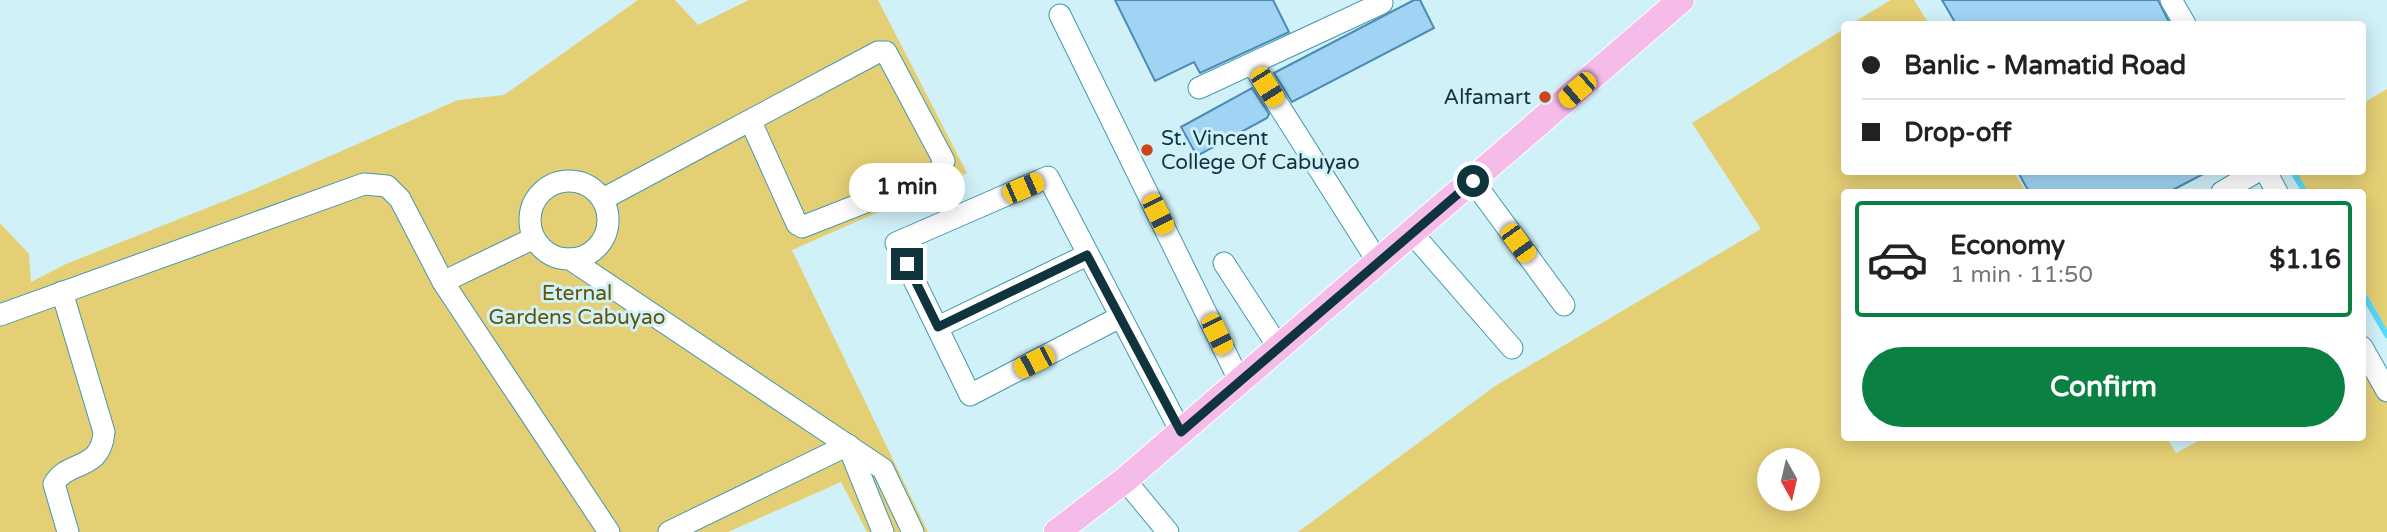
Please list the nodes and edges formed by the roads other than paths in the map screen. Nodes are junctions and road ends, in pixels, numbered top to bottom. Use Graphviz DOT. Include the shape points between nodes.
graph roads {
  1 [pos="1381,0"];
  2 [pos="1682,0"];
  3 [pos="2171,0"];
  4 [pos="1060,15"];
  5 [pos="2183,21"];
  6 [pos="1253,65"];
  7 [pos="1199,88"];
  8 [pos="751,122"];
  9 [pos="2251,175"];
  10 [pos="1473,181"];
  11 [pos="2227,189"];
  12 [pos="603,199"];
  13 [pos="1412,233"];
  14 [pos="534,238"];
  15 [pos="1087,255"];
  16 [pos="570,260"];
  17 [pos="1378,262"];
  18 [pos="1224,263"];
  19 [pos="443,282"];
  20 [pos="62,292"];
  21 [pos="1564,305"];
  22 [pos="0,315"];
  23 [pos="1120,317"];
  24 [pos="938,327"];
  25 [pos="1279,348"];
  26 [pos="1513,348"];
  27 [pos="2366,354"];
  28 [pos="1240,382"];
  29 [pos="2387,391"];
  30 [pos="1181,432"];
  31 [pos="848,445"];
  32 [pos="1125,480"];
  33 [pos="68,532"];
  34 [pos="608,532"];
  35 [pos="669,532"];
  36 [pos="883,532"];
  37 [pos="913,532"];
  38 [pos="1057,532"];
  39 [pos="1167,532"];
  1 -- 6 [label="street"];
  2 -- 10 [label="main road"];
  3 -- 5 [label="street"];
  4 -- 28 [label="street"];
  6 -- 7 [label="street"];
  6 -- 17 [label="street"];
  8 -- 8 [label="street" via="802,227 937,174 944,161 886,52 870,54"];
  8 -- 12 [label="street"];
  9 -- 11 [label="street"];
  10 -- 13 [label="main road"];
  10 -- 21 [label="street"];
  12 -- 14 [label="street" via="580,183 553,185 533,206"];
  12 -- 16 [label="street" via="609,219 604,239 590,254"];
  13 -- 17 [label="main road"];
  13 -- 26 [label="street"];
  14 -- 16 [label="street" via="549,254"];
  14 -- 19 [label="street"];
  15 -- 23 [label="street"];
  15 -- 24 [label="street"];
  15 -- 24 [label="street" via="1048,177 896,243"];
  16 -- 31 [label="street"];
  17 -- 25 [label="main road"];
  18 -- 25 [label="street"];
  19 -- 20 [label="street" via="400,200 387,186 364,184"];
  19 -- 34 [label="street"];
  20 -- 22 [label="street"];
  20 -- 33 [label="street" via="104,432 103,448 54,484"];
  23 -- 24 [label="street" via="970,395"];
  23 -- 30 [label="street"];
  25 -- 28 [label="main road"];
  27 -- 29 [label="street"];
  28 -- 30 [label="main road"];
  30 -- 32 [label="main road"];
  31 -- 35 [label="street"];
  31 -- 36 [label="street"];
  31 -- 37 [label="street" via="883,468"];
  32 -- 38 [label="main road"];
  32 -- 39 [label="street"];
}
